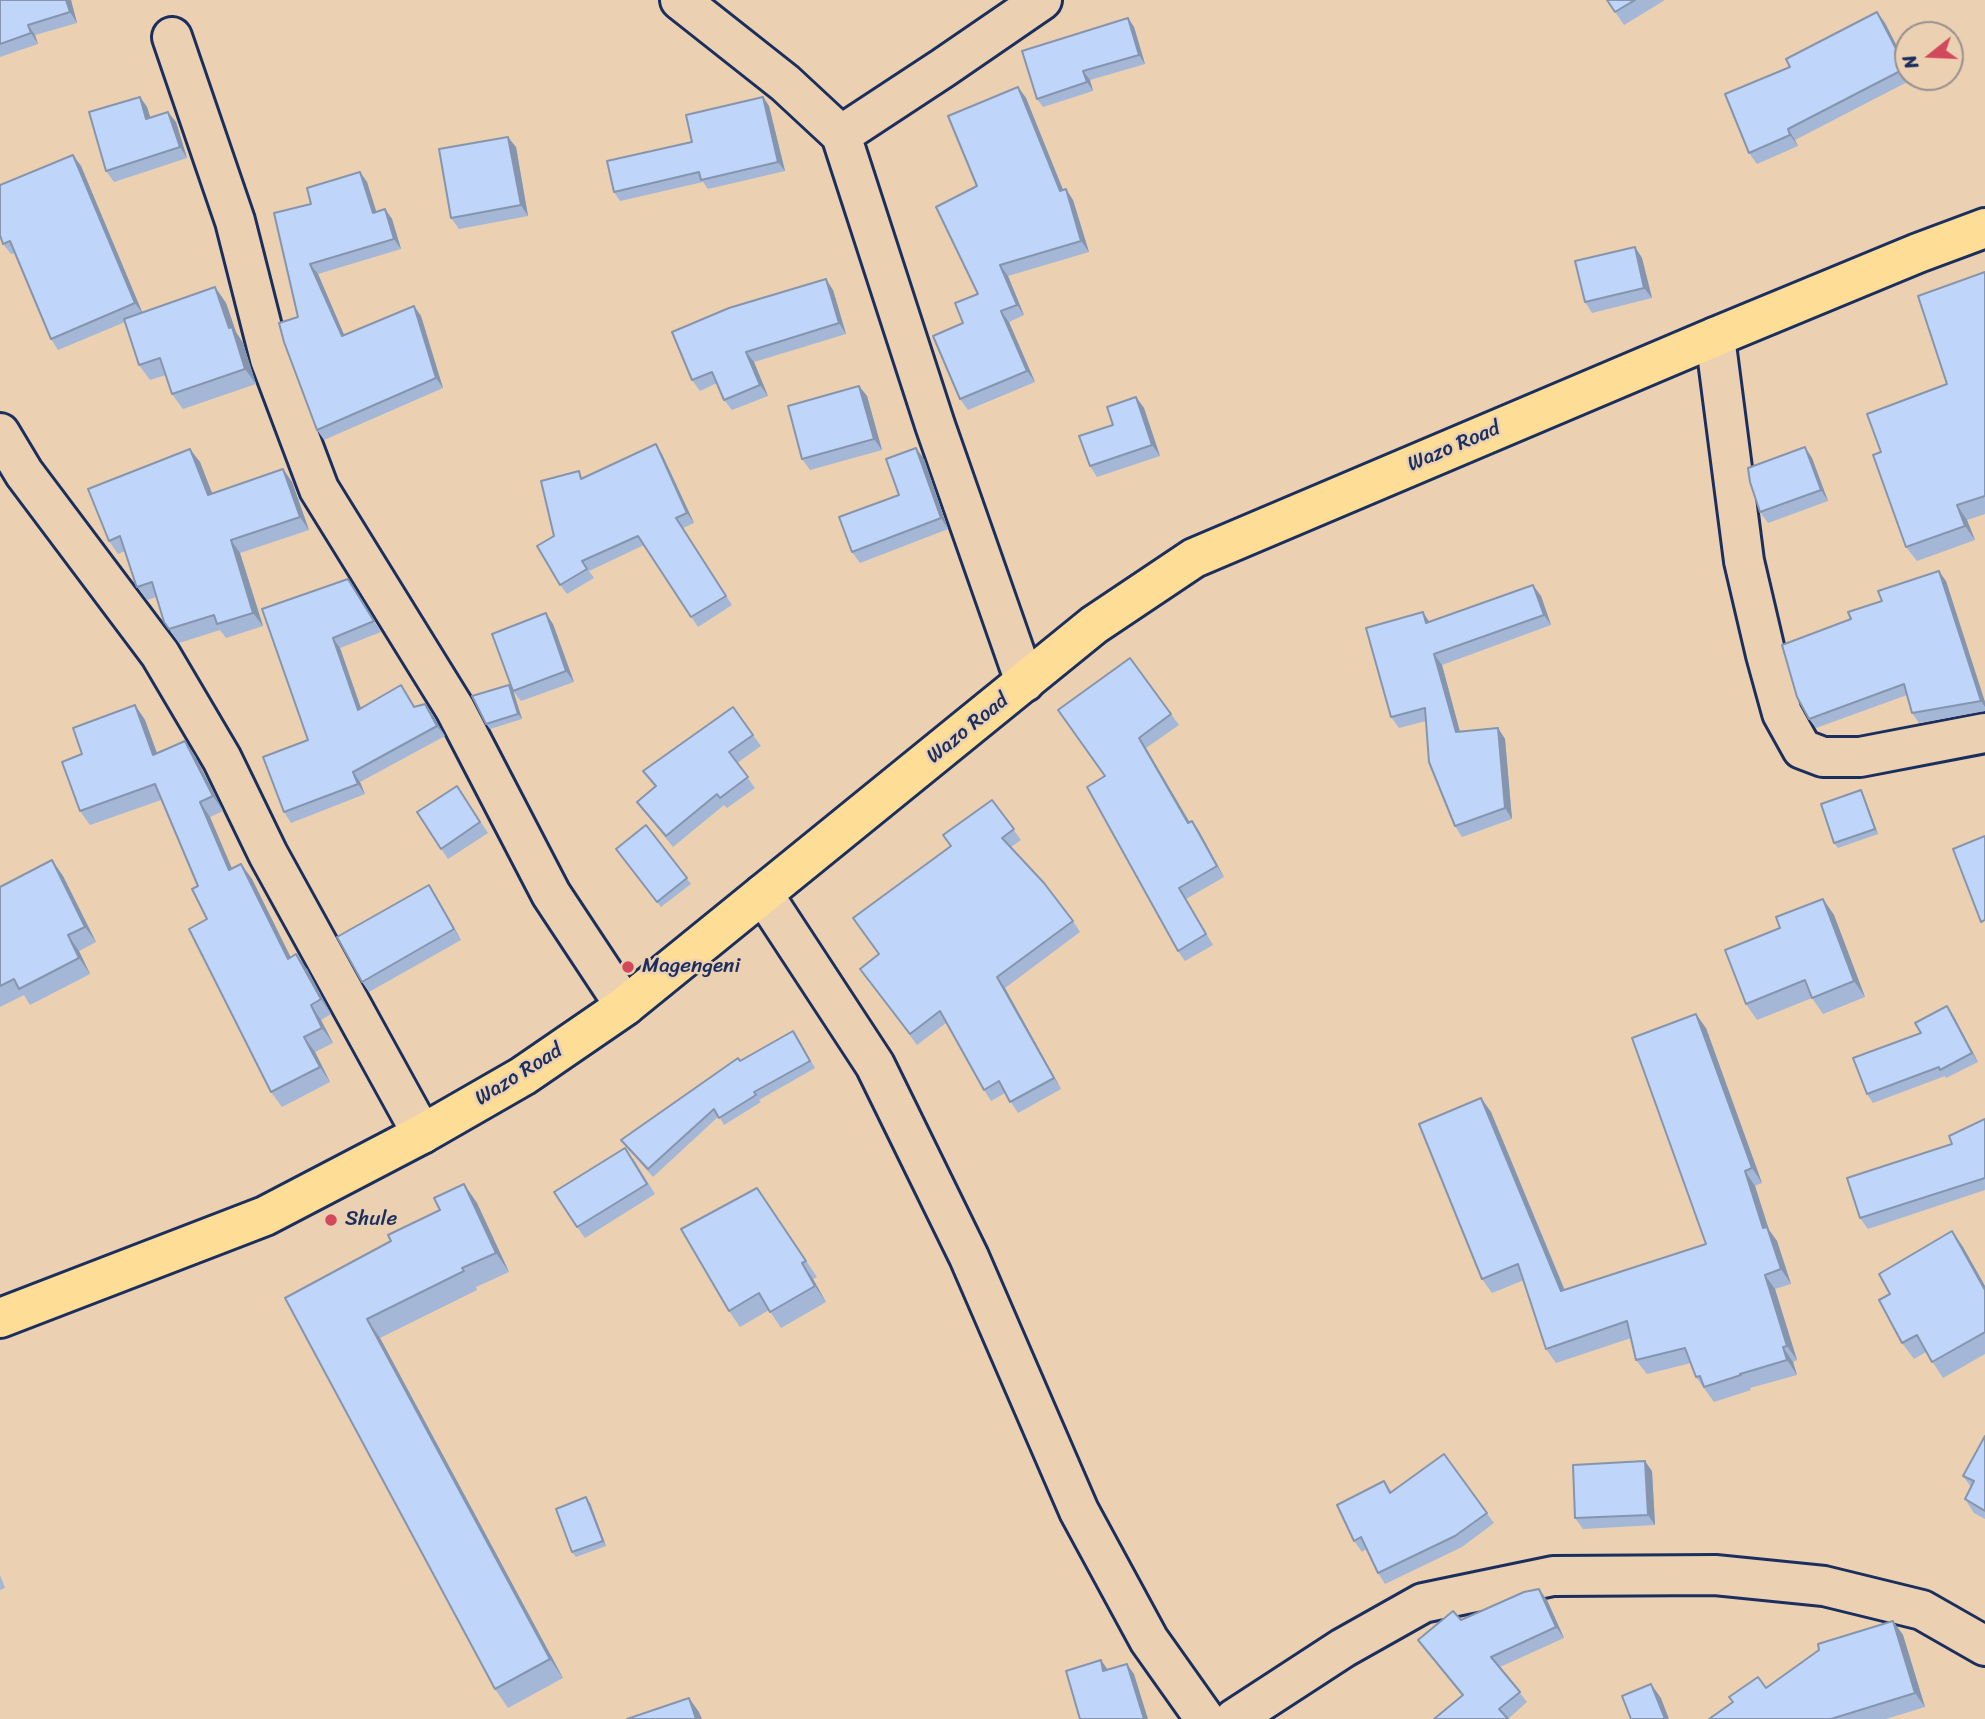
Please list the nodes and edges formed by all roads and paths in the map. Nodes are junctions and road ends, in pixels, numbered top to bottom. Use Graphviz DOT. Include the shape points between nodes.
graph roads {
  1 [pos="680,0"];
  2 [pos="1042,0"];
  3 [pos="172,37"];
  4 [pos="841,135"];
  5 [pos="1985,228"];
  6 [pos="1716,337"];
  7 [pos="0,433"];
  8 [pos="1025,682"];
  9 [pos="1985,733"];
  10 [pos="764,894"];
  11 [pos="625,1006"];
  12 [pos="422,1134"];
  13 [pos="0,1318"];
  14 [pos="1985,1646"];
  15 [pos="1205,1719"];
  16 [pos="1234,1719"];
  1 -- 4 [label="street" via="785,83"];
  2 -- 4 [label="street"];
  3 -- 11 [label="street" via="235,221 270,359 319,489 455,709 551,894"];
  4 -- 8 [label="street"];
  5 -- 6 [label="main road, Wazo Road"];
  6 -- 8 [label="main road, Wazo Road" via="1194,558 1094,625"];
  6 -- 9 [label="street" via="1744,561 1782,713 1802,748 1823,757 1860,757"];
  7 -- 12 [label="street" via="24,473 160,654 222,759 268,854"];
  8 -- 10 [label="main road, Wazo Road"];
  10 -- 11 [label="main road, Wazo Road"];
  10 -- 15 [label="street" via="876,1065 969,1257 1079,1511 1149,1640"];
  11 -- 12 [label="main road, Wazo Road" via="523,1076"];
  12 -- 13 [label="main road, Wazo Road" via="265,1216"];
  14 -- 16 [label="street" via="1922,1610 1824,1586 1715,1575 1553,1576 1423,1602"];
}
